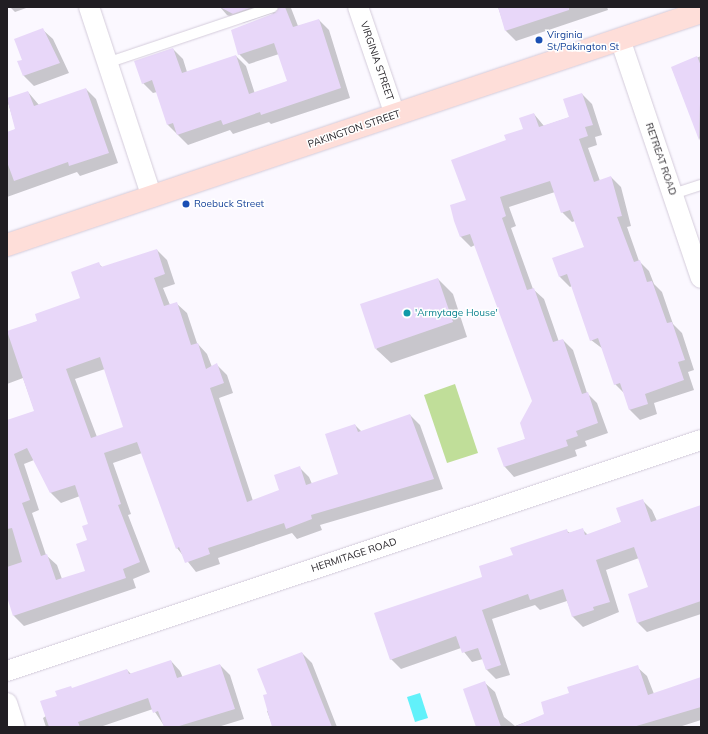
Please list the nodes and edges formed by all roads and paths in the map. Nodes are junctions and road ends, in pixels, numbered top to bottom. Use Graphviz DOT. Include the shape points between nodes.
graph roads {
  1 [pos="89,7"];
  2 [pos="273,7"];
  3 [pos="358,7"];
  4 [pos="701,12"];
  5 [pos="620,39"];
  6 [pos="107,63"];
  7 [pos="395,115"];
  8 [pos="701,185"];
  9 [pos="673,194"];
  10 [pos="152,197"];
  11 [pos="7,245"];
  12 [pos="701,278"];
  13 [pos="701,440"];
  14 [pos="7,671"];
  15 [pos="7,703"];
  16 [pos="15,727"];
  1 -- 6 [label="street"];
  2 -- 6 [label="lane"];
  3 -- 7 [label="street, VIRGINIA STREET"];
  4 -- 5 [label="street, PAKINGTON STREET"];
  5 -- 7 [label="street, PAKINGTON STREET"];
  5 -- 9 [label="street, RETREAT ROAD"];
  6 -- 10 [label="street"];
  7 -- 10 [label="street, PAKINGTON STREET"];
  8 -- 9 [label="lane"];
  9 -- 12 [label="street, RETREAT ROAD"];
  10 -- 11 [label="street, PAKINGTON STREET"];
  13 -- 14 [label="street, HERMITAGE ROAD"];
  15 -- 16 [label="street"];
}
